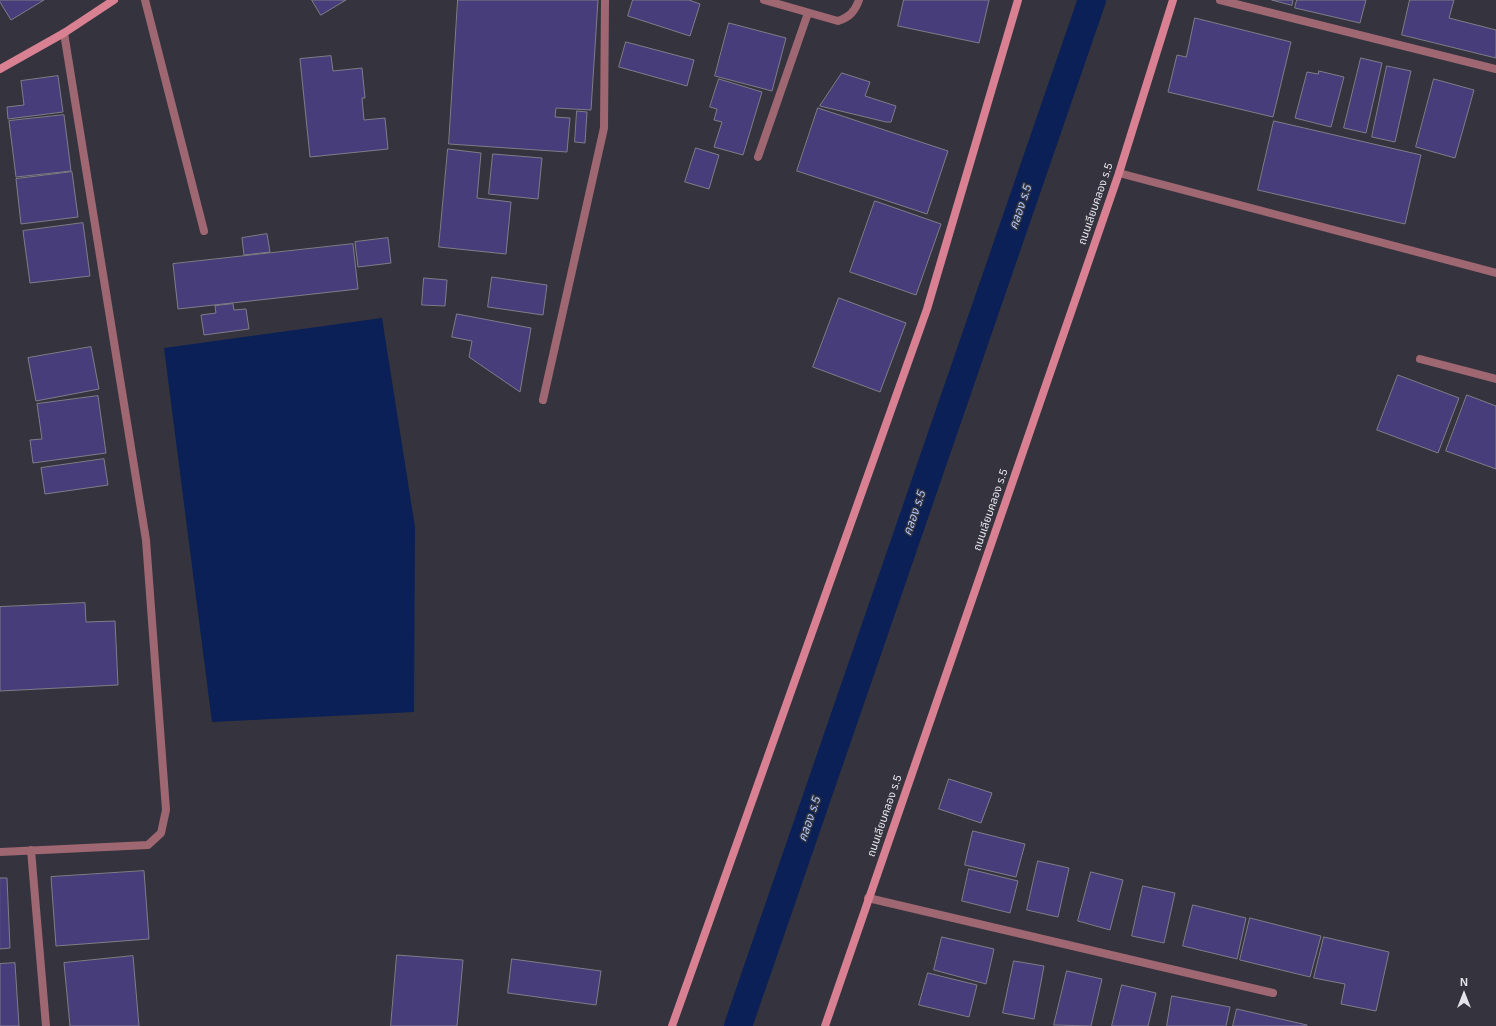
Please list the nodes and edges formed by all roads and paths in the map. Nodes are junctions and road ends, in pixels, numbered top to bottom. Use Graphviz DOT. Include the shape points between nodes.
graph roads {
  1 [pos="114,0"];
  2 [pos="145,0"];
  3 [pos="605,0"];
  4 [pos="764,0"];
  5 [pos="859,0"];
  6 [pos="1018,0"];
  7 [pos="1173,0"];
  8 [pos="1220,0"];
  9 [pos="808,13"];
  10 [pos="64,33"];
  11 [pos="0,69"];
  12 [pos="1496,69"];
  13 [pos="758,157"];
  14 [pos="1119,173"];
  15 [pos="204,230"];
  16 [pos="1496,272"];
  17 [pos="1420,359"];
  18 [pos="1496,379"];
  19 [pos="543,400"];
  20 [pos="31,850"];
  21 [pos="0,852"];
  22 [pos="868,898"];
  23 [pos="1273,993"];
  24 [pos="46,1026"];
  25 [pos="672,1026"];
  26 [pos="825,1026"];
  1 -- 10 [label="street"];
  2 -- 15 [label="street"];
  3 -- 19 [label="street" via="604,128"];
  4 -- 9 [label="street"];
  5 -- 9 [label="street" via="853,13 838,21"];
  6 -- 25 [label="street" via="927,309"];
  7 -- 14 [label="street, ถนนเลียบคลอง ร.5"];
  8 -- 12 [label="street"];
  9 -- 13 [label="street"];
  10 -- 11 [label="street"];
  10 -- 20 [label="street" via="146,540 166,810 161,833 148,845"];
  14 -- 16 [label="street"];
  14 -- 22 [label="street, ถนนเลียบคลอง ร.5"];
  17 -- 18 [label="street"];
  20 -- 21 [label="street"];
  20 -- 24 [label="street"];
  22 -- 23 [label="street"];
  22 -- 26 [label="street, ถนนเลียบคลอง ร.5"];
}
